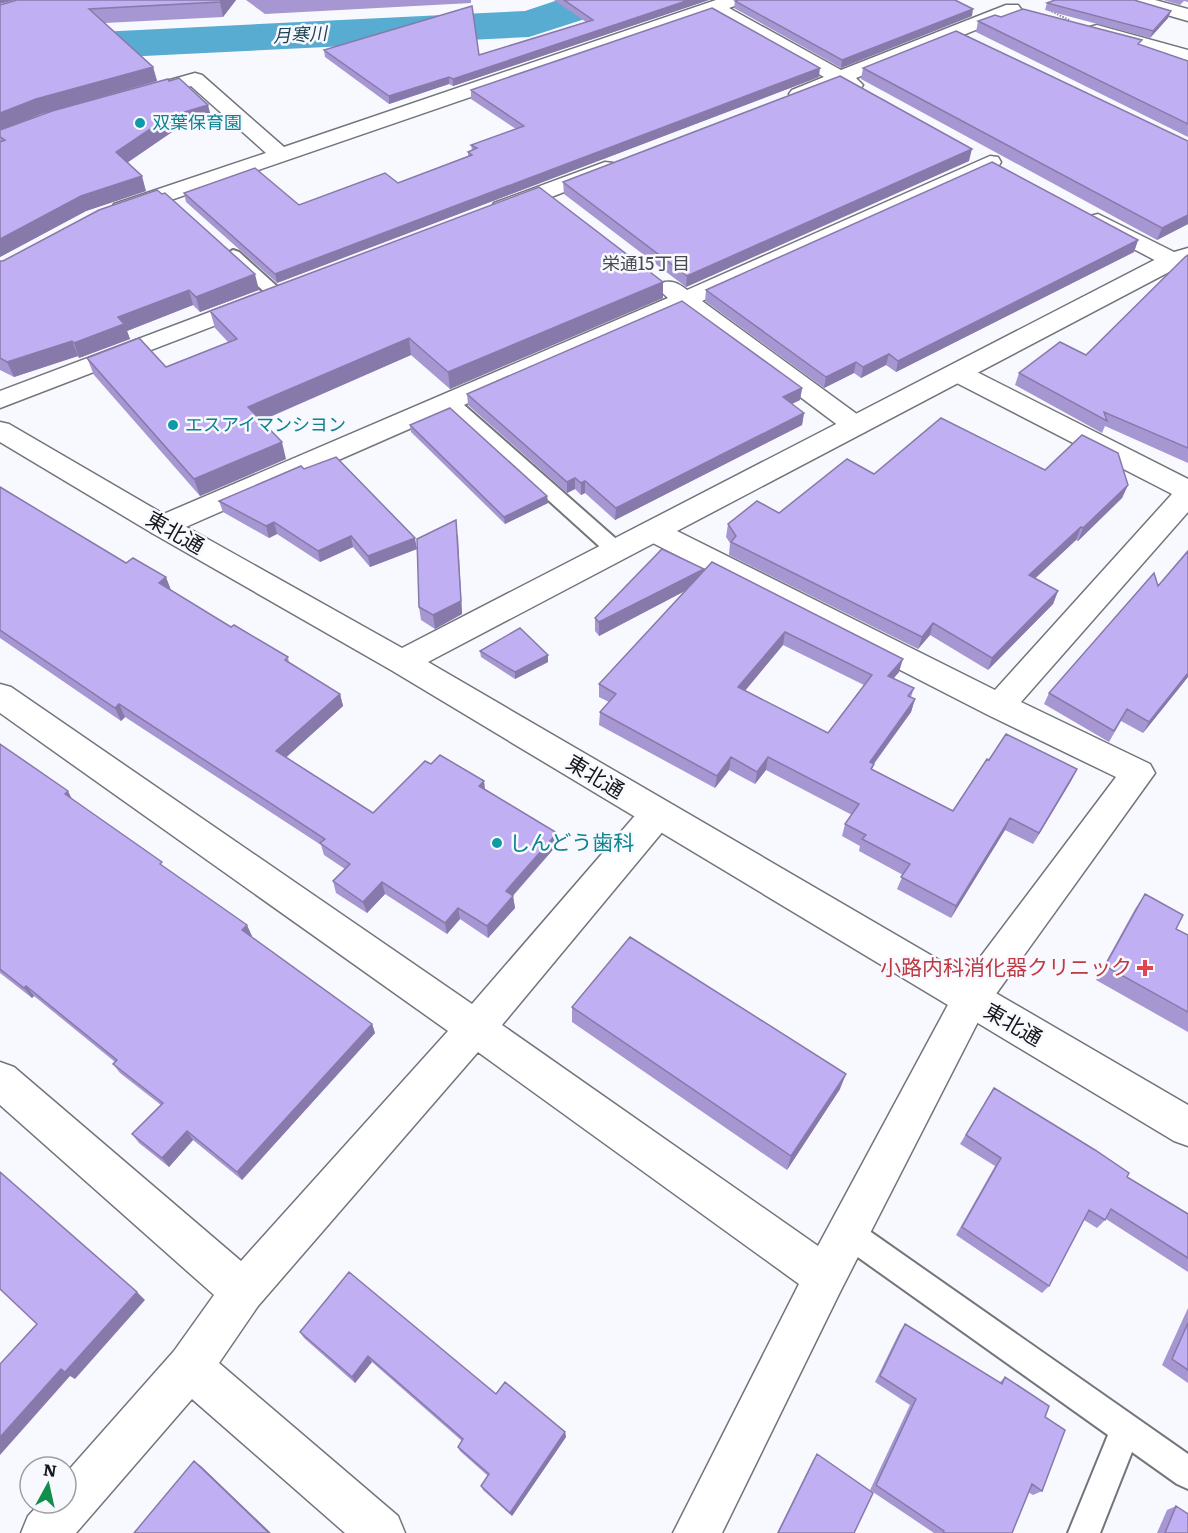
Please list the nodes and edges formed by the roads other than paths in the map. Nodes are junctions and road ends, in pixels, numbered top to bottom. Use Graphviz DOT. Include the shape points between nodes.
graph roads {
  1 [pos="734,0"];
  2 [pos="979,0"];
  3 [pos="1135,0"];
  4 [pos="714,7"];
  5 [pos="1012,9"];
  6 [pos="1037,10"];
  7 [pos="1188,15"];
  8 [pos="1077,26"];
  9 [pos="957,33"];
  10 [pos="978,43"];
  11 [pos="1188,56"];
  12 [pos="840,78"];
  13 [pos="870,95"];
  14 [pos="128,98"];
  15 [pos="774,103"];
  16 [pos="280,154"];
  17 [pos="620,162"];
  18 [pos="990,162"];
  19 [pos="165,194"];
  20 [pos="182,209"];
  21 [pos="1081,211"];
  22 [pos="488,213"];
  23 [pos="105,215"];
  24 [pos="225,248"];
  25 [pos="1180,258"];
  26 [pos="646,271"];
  27 [pos="298,285"];
  28 [pos="276,294"];
  29 [pos="684,300"];
  30 [pos="958,373"];
  31 [pos="0,400"];
  32 [pos="449,401"];
  33 [pos="856,426"];
  34 [pos="0,430"];
  35 [pos="1188,493"];
  36 [pos="162,526"];
  37 [pos="653,531"];
  38 [pos="616,550"];
  39 [pos="402,662"];
  40 [pos="0,696"];
  41 [pos="999,706"];
  42 [pos="657,814"];
  43 [pos="970,1000"];
  44 [pos="476,1028"];
  45 [pos="0,1080"];
  46 [pos="1188,1127"];
  47 [pos="848,1233"];
  48 [pos="825,1277"];
  49 [pos="243,1292"];
  50 [pos="190,1367"];
  51 [pos="1125,1428"];
  52 [pos="1188,1473"];
  53 [pos="45,1533"];
  54 [pos="381,1533"];
  55 [pos="697,1533"];
  56 [pos="1084,1533"];
  1 -- 4 [label="street"];
  2 -- 5 [label="street"];
  3 -- 7 [label="street"];
  4 -- 12 [label="street"];
  4 -- 16 [label="street"];
  5 -- 6 [label="street"];
  5 -- 9 [label="street"];
  8 -- 11 [label="street"];
  9 -- 10 [label="street"];
  9 -- 12 [label="street"];
  12 -- 13 [label="street"];
  12 -- 15 [label="street"];
  14 -- 16 [label="street" via="195,79"];
  16 -- 19 [label="street"];
  17 -- 22 [label="street" via="553,199"];
  18 -- 29 [label="street"];
  19 -- 20 [label="lane"];
  19 -- 23 [label="street"];
  21 -- 25 [label="street"];
  24 -- 28 [label="lane"];
  25 -- 30 [label="street"];
  26 -- 29 [label="street"];
  27 -- 28 [label="street"];
  28 -- 31 [label="street"];
  29 -- 32 [label="street"];
  29 -- 33 [label="street"];
  30 -- 33 [label="street"];
  30 -- 35 [label="street"];
  32 -- 36 [label="street"];
  32 -- 38 [label="lane"];
  33 -- 37 [label="street"];
  34 -- 36 [label="street, 東北通"];
  35 -- 41 [label="street"];
  36 -- 39 [label="street, 東北通"];
  37 -- 38 [label="street"];
  37 -- 41 [label="street"];
  38 -- 39 [label="street"];
  39 -- 42 [label="street, 東北通"];
  40 -- 44 [label="street"];
  41 -- 43 [label="street" via="1138,773"];
  42 -- 43 [label="street, 東北通"];
  42 -- 44 [label="street"];
  43 -- 46 [label="street, 東北通"];
  43 -- 47 [label="street"];
  44 -- 48 [label="street"];
  44 -- 49 [label="street"];
  45 -- 49 [label="street"];
  47 -- 48 [label="street"];
  47 -- 51 [label="lane"];
  48 -- 55 [label="street"];
  49 -- 50 [label="street"];
  50 -- 53 [label="street"];
  50 -- 54 [label="street"];
  51 -- 52 [label="lane"];
  51 -- 56 [label="lane"];
}
